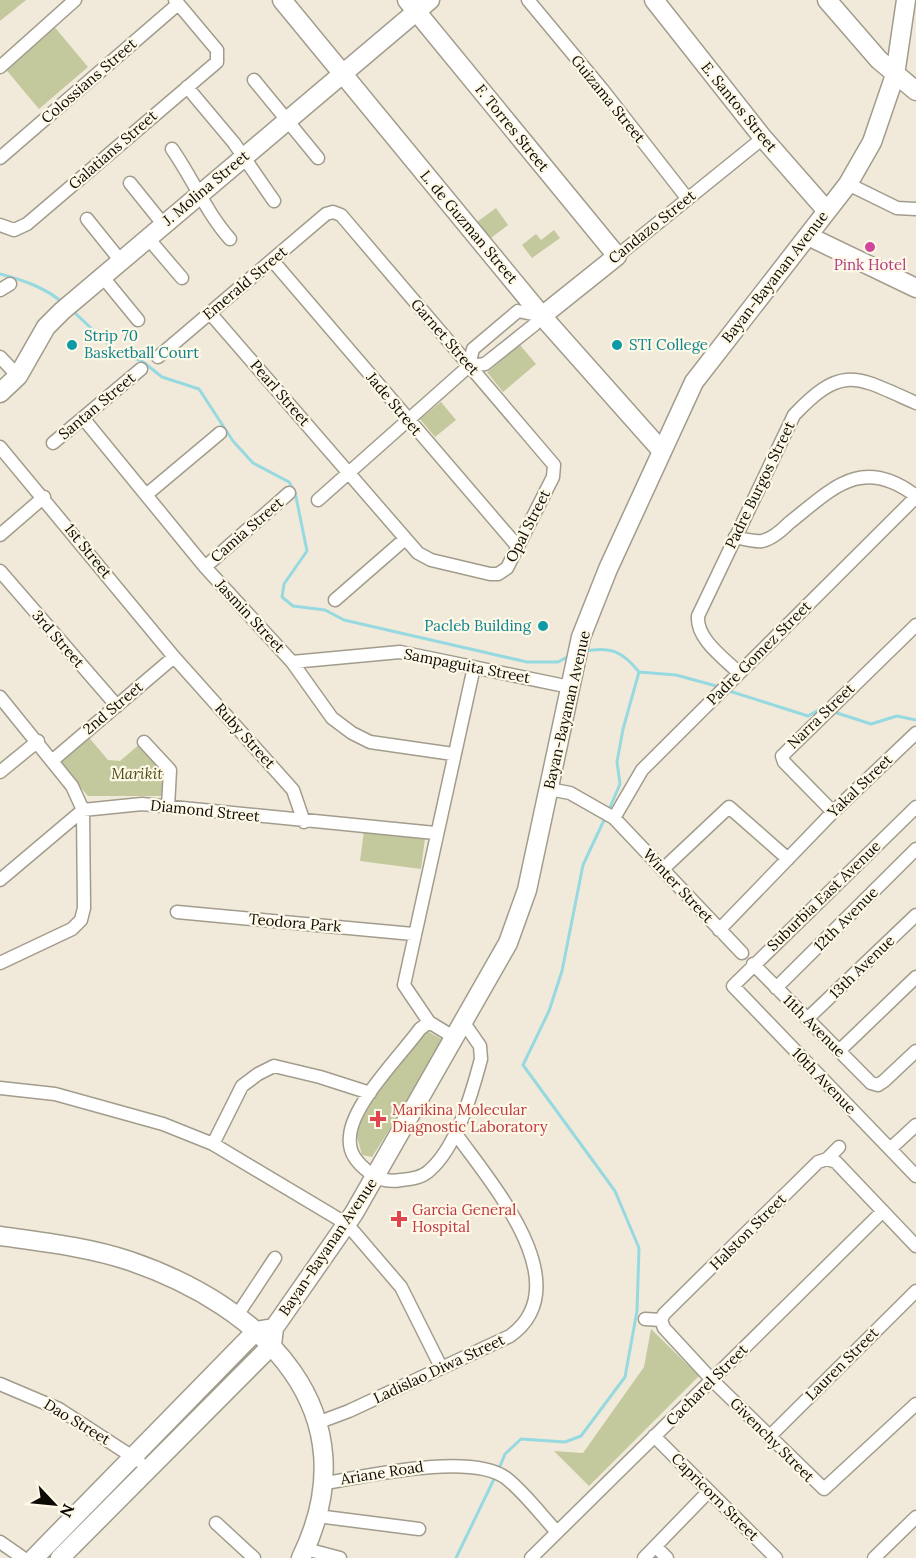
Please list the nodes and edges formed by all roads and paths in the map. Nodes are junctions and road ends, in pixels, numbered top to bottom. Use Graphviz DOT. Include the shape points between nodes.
graph roads {
  1 [pos="75,0"];
  2 [pos="282,0"];
  3 [pos="528,0"];
  4 [pos="654,0"];
  5 [pos="827,0"];
  6 [pos="906,0"];
  7 [pos="177,2"];
  8 [pos="418,4"];
  9 [pos="0,67"];
  10 [pos="342,75"];
  11 [pos="895,75"];
  12 [pos="254,80"];
  13 [pos="187,87"];
  14 [pos="916,91"];
  15 [pos="287,120"];
  16 [pos="763,138"];
  17 [pos="172,149"];
  18 [pos="0,158"];
  19 [pos="243,158"];
  20 [pos="318,158"];
  21 [pos="130,183"];
  22 [pos="848,184"];
  23 [pos="200,192"];
  24 [pos="687,198"];
  25 [pos="274,201"];
  26 [pos="916,209"];
  27 [pos="827,211"];
  28 [pos="333,212"];
  29 [pos="87,219"];
  30 [pos="163,224"];
  31 [pos="0,225"];
  32 [pos="808,236"];
  33 [pos="147,237"];
  34 [pos="230,239"];
  35 [pos="617,256"];
  36 [pos="120,260"];
  37 [pos="272,260"];
  38 [pos="102,276"];
  39 [pos="182,278"];
  40 [pos="916,288"];
  41 [pos="210,313"];
  42 [pos="542,316"];
  43 [pos="138,320"];
  44 [pos="0,357"];
  45 [pos="158,357"];
  46 [pos="469,366"];
  47 [pos="141,369"];
  48 [pos="18,376"];
  49 [pos="0,393"];
  50 [pos="916,403"];
  51 [pos="83,418"];
  52 [pos="409,421"];
  53 [pos="220,433"];
  54 [pos="52,443"];
  55 [pos="0,447"];
  56 [pos="661,450"];
  57 [pos="554,465"];
  58 [pos="349,472"];
  59 [pos="290,493"];
  60 [pos="146,495"];
  61 [pos="44,497"];
  62 [pos="916,497"];
  63 [pos="318,500"];
  64 [pos="0,535"];
  65 [pos="735,537"];
  66 [pos="405,539"];
  67 [pos="518,547"];
  68 [pos="204,567"];
  69 [pos="0,571"];
  70 [pos="335,600"];
  71 [pos="916,625"];
  72 [pos="174,657"];
  73 [pos="292,662"];
  74 [pos="474,667"];
  75 [pos="739,673"];
  76 [pos="570,687"];
  77 [pos="0,697"];
  78 [pos="117,706"];
  79 [pos="916,733"];
  80 [pos="38,741"];
  81 [pos="144,742"];
  82 [pos="453,754"];
  83 [pos="53,760"];
  84 [pos="0,772"];
  85 [pos="549,789"];
  86 [pos="168,807"];
  87 [pos="916,807"];
  88 [pos="83,810"];
  89 [pos="833,812"];
  90 [pos="609,814"];
  91 [pos="304,822"];
  92 [pos="435,833"];
  93 [pos="916,849"];
  94 [pos="788,860"];
  95 [pos="663,869"];
  96 [pos="0,880"];
  97 [pos="177,912"];
  98 [pos="916,915"];
  99 [pos="718,930"];
  100 [pos="413,934"];
  101 [pos="742,953"];
  102 [pos="0,963"];
  103 [pos="753,964"];
  104 [pos="916,977"];
  105 [pos="733,986"];
  106 [pos="776,988"];
  107 [pos="807,1019"];
  108 [pos="429,1022"];
  109 [pos="460,1030"];
  110 [pos="839,1051"];
  111 [pos="916,1051"];
  112 [pos="0,1088"];
  113 [pos="370,1093"];
  114 [pos="916,1125"];
  115 [pos="456,1134"];
  116 [pos="213,1144"];
  117 [pos="839,1147"];
  118 [pos="890,1149"];
  119 [pos="827,1159"];
  120 [pos="916,1176"];
  121 [pos="375,1177"];
  122 [pos="883,1211"];
  123 [pos="347,1224"];
  124 [pos="0,1236"];
  125 [pos="916,1246"];
  126 [pos="275,1258"];
  127 [pos="916,1292"];
  128 [pos="238,1314"];
  129 [pos="645,1319"];
  130 [pos="661,1320"];
  131 [pos="267,1334"];
  132 [pos="441,1367"];
  133 [pos="712,1380"];
  134 [pos="0,1384"];
  135 [pos="916,1404"];
  136 [pos="317,1423"];
  137 [pos="654,1436"];
  138 [pos="769,1437"];
  139 [pos="134,1457"];
  140 [pos="149,1470"];
  141 [pos="325,1483"];
  142 [pos="708,1491"];
  143 [pos="317,1516"];
  144 [pos="916,1517"];
  145 [pos="216,1523"];
  146 [pos="419,1529"];
  147 [pos="557,1532"];
  148 [pos="0,1542"];
  149 [pos="656,1547"];
  150 [pos="304,1554"];
  151 [pos="23,1558"];
  152 [pos="34,1558"];
  153 [pos="60,1558"];
  154 [pos="254,1558"];
  155 [pos="340,1558"];
  156 [pos="531,1558"];
  157 [pos="644,1558"];
  158 [pos="667,1558"];
  159 [pos="776,1558"];
  160 [pos="874,1558"];
  1 -- 9 [label="street"];
  2 -- 10 [label="street, L. de Guzman Street"];
  3 -- 24 [label="street, Guizama Street"];
  4 -- 16 [label="street, E. Santos Street"];
  5 -- 11 [label="street" via="862,44"];
  6 -- 11 [label="street, Bayan-Bayanan Avenue"];
  7 -- 13 [label="street, Galatians Street" via="219,56"];
  7 -- 18 [label="street, Colossians Street"];
  8 -- 10 [label="street, J. Molina Street"];
  8 -- 35 [label="street, F. Torres Street"];
  10 -- 15 [label="street, J. Molina Street"];
  10 -- 42 [label="street, L. de Guzman Street"];
  11 -- 14 [label="street"];
  11 -- 22 [label="street, Bayan-Bayanan Avenue" via="872,142"];
  12 -- 15 [label="street"];
  13 -- 19 [label="street"];
  13 -- 31 [label="street, Galatians Street" via="27,224 14,230"];
  15 -- 19 [label="street, J. Molina Street"];
  15 -- 20 [label="street"];
  16 -- 24 [label="street, Candazo Street"];
  16 -- 27 [label="street, E. Santos Street"];
  17 -- 23 [label="street"];
  19 -- 23 [label="street, J. Molina Street"];
  19 -- 25 [label="street"];
  21 -- 30 [label="street"];
  22 -- 26 [label="street" via="897,208"];
  22 -- 27 [label="street, Bayan-Bayanan Avenue"];
  23 -- 30 [label="street, J. Molina Street"];
  23 -- 34 [label="street" via="208,212"];
  24 -- 35 [label="street, Candazo Street"];
  27 -- 32 [label="street, Bayan-Bayanan Avenue"];
  28 -- 37 [label="street, Emerald Street"];
  28 -- 46 [label="street, Garnet Street" via="341,215"];
  29 -- 36 [label="street"];
  30 -- 33 [label="street, J. Molina Street"];
  32 -- 40 [label="street"];
  32 -- 56 [label="street, Bayan-Bayanan Avenue" via="706,364"];
  33 -- 36 [label="street, J. Molina Street"];
  33 -- 39 [label="street"];
  35 -- 42 [label="street, Candazo Street"];
  36 -- 38 [label="street, J. Molina Street"];
  37 -- 41 [label="street, Emerald Street"];
  37 -- 52 [label="street, Jade Street"];
  38 -- 43 [label="street"];
  38 -- 48 [label="street, J. Molina Street" via="46,327"];
  41 -- 45 [label="street, Emerald Street"];
  41 -- 58 [label="street, Pearl Street"];
  42 -- 46 [label="street" via="485,364"];
  42 -- 46 [label="street" via="518,311 473,349"];
  42 -- 56 [label="street, L. de Guzman Street"];
  44 -- 48 [label="street"];
  46 -- 52 [label="street"];
  46 -- 57 [label="street, Garnet Street"];
  47 -- 51 [label="street, Santan Street"];
  48 -- 49 [label="street, J. Molina Street"];
  50 -- 65 [label="street, Padre Burgos Street" via="855,378 834,382 816,392 794,415"];
  51 -- 54 [label="street, Santan Street"];
  51 -- 60 [label="street, Jasmin Street"];
  52 -- 58 [label="street"];
  52 -- 67 [label="street, Jade Street"];
  53 -- 60 [label="street"];
  55 -- 61 [label="street, 1st Street"];
  56 -- 76 [label="street, Bayan-Bayanan Avenue" via="581,637"];
  57 -- 67 [label="street, Opal Street" via="553,477"];
  58 -- 63 [label="street"];
  58 -- 66 [label="street, Opal Street"];
  59 -- 68 [label="street, Camia Street"];
  60 -- 68 [label="street, Jasmin Street"];
  61 -- 64 [label="street"];
  61 -- 72 [label="street, 1st Street"];
  62 -- 65 [label="street" via="892,481 876,476 855,477 763,541"];
  62 -- 75 [label="street, Padre Gomez Street"];
  65 -- 75 [label="street, Padre Burgos Street" via="698,616 697,626"];
  66 -- 67 [label="street, Opal Street" via="431,560 490,574 507,568"];
  66 -- 70 [label="street"];
  68 -- 73 [label="street, Jasmin Street"];
  69 -- 78 [label="street, 3rd Street"];
  71 -- 89 [label="street, Narra Street" via="782,756"];
  72 -- 78 [label="street, 2nd Street"];
  72 -- 91 [label="street, Ruby Street" via="293,790"];
  73 -- 74 [label="street, Sampaguita Street" via="400,652"];
  73 -- 82 [label="street, Jasmin Street" via="332,718 352,733 370,741"];
  74 -- 76 [label="street, Sampaguita Street"];
  74 -- 82 [label="street"];
  75 -- 90 [label="street, Padre Gomez Street" via="642,770"];
  76 -- 85 [label="street, Bayan-Bayanan Avenue"];
  77 -- 80 [label="street"];
  78 -- 83 [label="street, 2nd Street"];
  79 -- 89 [label="street, Yakal Street"];
  80 -- 83 [label="street"];
  80 -- 84 [label="street"];
  81 -- 86 [label="street" via="170,770"];
  82 -- 92 [label="street"];
  83 -- 88 [label="street"];
  85 -- 90 [label="street" via="570,794"];
  85 -- 109 [label="street, Bayan-Bayanan Avenue" via="515,927"];
  86 -- 88 [label="street, Diamond Street" via="142,804"];
  86 -- 91 [label="street, Diamond Street"];
  87 -- 103 [label="street, Suburbia East Avenue"];
  88 -- 96 [label="street"];
  88 -- 102 [label="street" via="81,920 72,929"];
  89 -- 94 [label="street, Yakal Street"];
  90 -- 95 [label="street, Winter Street"];
  91 -- 92 [label="street, Diamond Street"];
  92 -- 100 [label="street"];
  93 -- 106 [label="street, 12th Avenue"];
  94 -- 95 [label="street" via="732,807"];
  94 -- 99 [label="street, Yakal Street"];
  95 -- 99 [label="street, Winter Street"];
  97 -- 100 [label="street, Teodora Park"];
  98 -- 107 [label="street, 13th Avenue"];
  99 -- 101 [label="street, Winter Street"];
  100 -- 108 [label="street" via="404,986"];
  103 -- 105 [label="street, Suburbia East Avenue"];
  103 -- 106 [label="street, 11th Avenue"];
  104 -- 110 [label="street"];
  105 -- 118 [label="street, 10th Avenue"];
  106 -- 107 [label="street, 11th Avenue"];
  107 -- 110 [label="street, 11th Avenue"];
  108 -- 109 [label="street"];
  108 -- 113 [label="street"];
  109 -- 115 [label="street" via="480,1046 481,1059"];
  109 -- 121 [label="street, Bayan-Bayanan Avenue"];
  110 -- 111 [label="street, 11th Avenue" via="878,1085"];
  112 -- 116 [label="street" via="35,1090 87,1102 153,1120"];
  113 -- 116 [label="street" via="278,1066 270,1068 242,1086"];
  113 -- 121 [label="street" via="350,1134 351,1153"];
  114 -- 118 [label="street"];
  115 -- 121 [label="street" via="430,1170 417,1179 391,1181"];
  115 -- 132 [label="street, Ladislao Diwa Street" via="525,1240 537,1284 528,1316 516,1332"];
  116 -- 123 [label="street"];
  117 -- 119 [label="street, Halston Street"];
  118 -- 120 [label="street, 10th Avenue"];
  119 -- 122 [label="street" via="836,1162"];
  119 -- 130 [label="street, Halston Street" via="818,1162"];
  121 -- 123 [label="street, Bayan-Bayanan Avenue"];
  122 -- 125 [label="street"];
  122 -- 133 [label="street, Cacharel Street"];
  123 -- 131 [label="street, Bayan-Bayanan Avenue"];
  123 -- 132 [label="street" via="401,1287"];
  124 -- 128 [label="street" via="128,1260"];
  126 -- 128 [label="street"];
  127 -- 138 [label="street, Lauren Street"];
  128 -- 131 [label="street"];
  129 -- 130 [label="street"];
  130 -- 133 [label="street, Givenchy Street"];
  131 -- 136 [label="street" via="308,1397"];
  131 -- 139 [label="street, Bayan-Bayanan Avenue"];
  131 -- 140 [label="street, Bayan-Bayanan Avenue"];
  132 -- 136 [label="street, Ladislao Diwa Street"];
  133 -- 137 [label="street, Cacharel Street"];
  133 -- 138 [label="street, Givenchy Street"];
  134 -- 139 [label="street, Dao Street" via="59,1409"];
  135 -- 138 [label="street, Givenchy Street" via="825,1489"];
  136 -- 141 [label="street"];
  137 -- 142 [label="street, Capricorn Street"];
  137 -- 147 [label="street, Cacharel Street"];
  139 -- 140 [label="street, Dao Street"];
  139 -- 152 [label="street, Bayan-Bayanan Avenue"];
  140 -- 153 [label="street, Bayan-Bayanan Avenue"];
  141 -- 143 [label="street"];
  141 -- 147 [label="street, Ariane Road" via="433,1465 499,1475"];
  142 -- 149 [label="street"];
  142 -- 159 [label="street, Capricorn Street"];
  143 -- 146 [label="street"];
  143 -- 150 [label="street"];
  144 -- 160 [label="street"];
  145 -- 154 [label="street"];
  147 -- 156 [label="street, Cacharel Street"];
  148 -- 151 [label="street"];
  149 -- 157 [label="street"];
  149 -- 158 [label="street"];
  150 -- 155 [label="street"];
}
